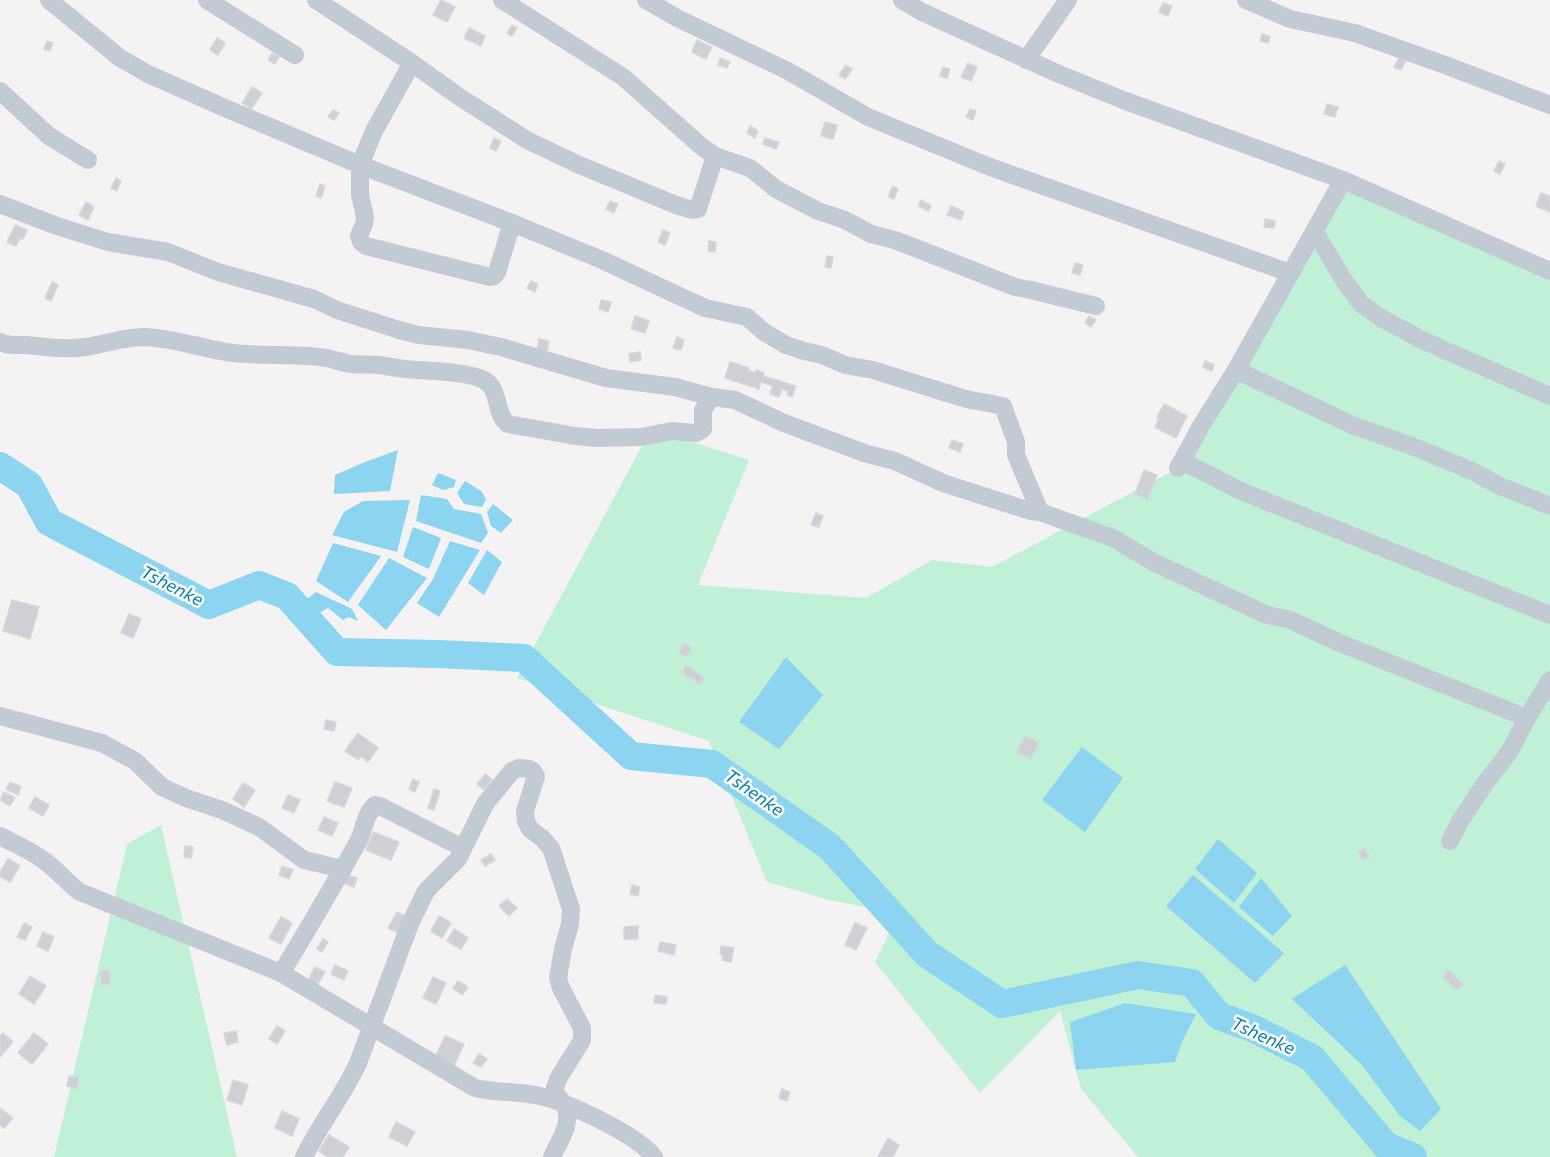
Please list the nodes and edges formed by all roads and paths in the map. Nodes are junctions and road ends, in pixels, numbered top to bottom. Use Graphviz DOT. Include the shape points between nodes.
graph roads {
  1 [pos="49,0"];
  2 [pos="207,0"];
  3 [pos="316,0"];
  4 [pos="502,0"];
  5 [pos="646,0"];
  6 [pos="902,0"];
  7 [pos="1068,0"];
  8 [pos="1246,0"];
  9 [pos="295,55"];
  10 [pos="1026,60"];
  11 [pos="412,63"];
  12 [pos="0,92"];
  13 [pos="1550,105"];
  14 [pos="715,156"];
  15 [pos="88,160"];
  16 [pos="360,165"];
  17 [pos="1343,180"];
  18 [pos="0,204"];
  19 [pos="512,223"];
  20 [pos="1315,232"];
  21 [pos="1550,272"];
  22 [pos="1290,273"];
  23 [pos="1096,306"];
  24 [pos="0,342"];
  25 [pos="1236,370"];
  26 [pos="1550,396"];
  27 [pos="712,397"];
  28 [pos="1550,506"];
  29 [pos="1040,512"];
  30 [pos="1550,615"];
  31 [pos="1550,680"];
  32 [pos="0,716"];
  33 [pos="1527,718"];
  34 [pos="0,836"];
  35 [pos="1450,841"];
  36 [pos="463,848"];
  37 [pos="343,869"];
  38 [pos="281,973"];
  39 [pos="372,1028"];
  40 [pos="565,1105"];
  41 [pos="304,1157"];
  42 [pos="552,1157"];
  43 [pos="654,1157"];
  1 -- 16 [label="street" via="120,58 148,74"];
  2 -- 9 [label="street"];
  3 -- 11 [label="street"];
  4 -- 14 [label="street" via="623,77"];
  5 -- 22 [label="street" via="788,71 868,117 990,167"];
  6 -- 10 [label="street"];
  7 -- 10 [label="street"];
  8 -- 13 [label="street" via="1290,19 1355,33"];
  10 -- 17 [label="street" via="1123,100"];
  11 -- 14 [label="street" via="527,140 676,205 698,209"];
  11 -- 16 [label="street"];
  12 -- 15 [label="street" via="49,136"];
  14 -- 23 [label="street" via="750,168 776,189 871,234 896,240 1015,287"];
  16 -- 19 [label="street"];
  16 -- 19 [label="street" via="365,217 359,237 366,246 490,277 497,272"];
  17 -- 20 [label="street"];
  17 -- 21 [label="street"];
  18 -- 27 [label="street" via="108,242 168,252 218,273 314,299 399,330 501,346 606,378 675,387"];
  19 -- 29 [label="street" via="705,308 747,317 774,339 795,348 966,399 1003,406 1016,442 1016,455"];
  20 -- 22 [label="street"];
  20 -- 26 [label="street" via="1361,304 1381,318"];
  22 -- 25 [label="street"];
  24 -- 27 [label="street" via="56,349 143,337 234,353 322,357 351,364 468,375 493,387 502,420 508,424 575,436 629,438 672,431 696,433 703,429 703,410"];
  25 -- 28 [label="street" via="1352,425 1417,448"];
  25 -- 30 [label="street" via="1180,464"];
  27 -- 29 [label="street" via="735,400 784,423 895,461 943,483"];
  29 -- 33 [label="street" via="1113,538 1153,562 1267,615 1288,619"];
  31 -- 33 [label="street"];
  32 -- 37 [label="street" via="102,743 135,761 162,787 259,827 304,860"];
  33 -- 35 [label="street" via="1510,752 1486,782"];
  34 -- 38 [label="street" via="38,856 80,892"];
  36 -- 37 [label="street" via="375,805"];
  36 -- 39 [label="street" via="458,859 426,891"];
  36 -- 40 [label="street" via="485,804 512,771 533,771 536,776 525,811 526,821 551,848 571,909 558,978 582,1028 582,1041 558,1079 555,1091"];
  37 -- 38 [label="street"];
  38 -- 39 [label="street"];
  39 -- 40 [label="street" via="475,1089 540,1096"];
  39 -- 41 [label="street" via="350,1080"];
  40 -- 42 [label="street" via="566,1127"];
  40 -- 43 [label="street" via="592,1115"];
}
